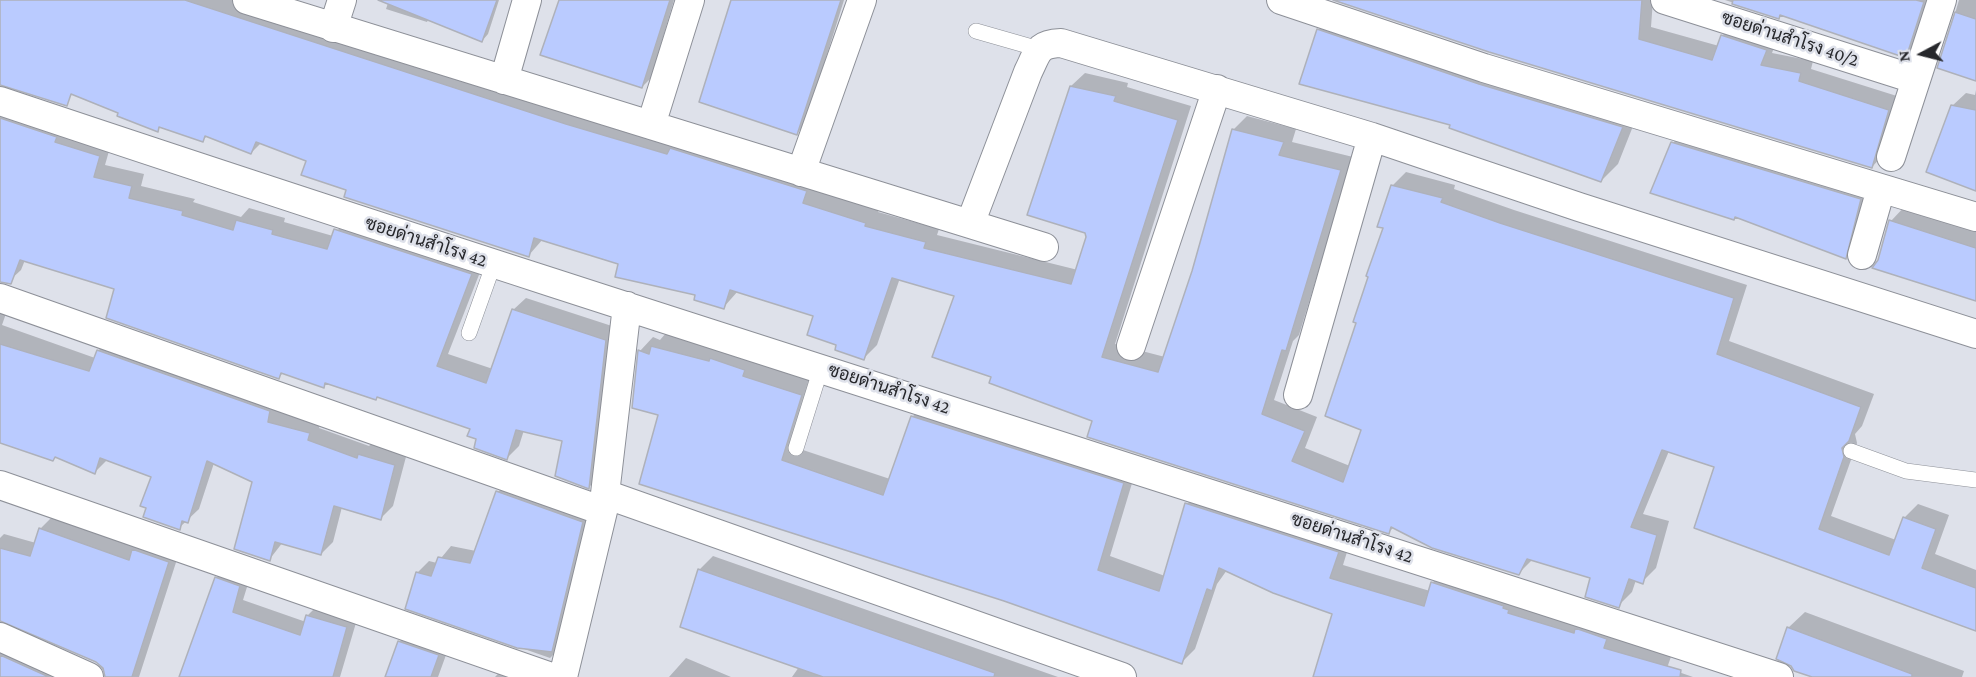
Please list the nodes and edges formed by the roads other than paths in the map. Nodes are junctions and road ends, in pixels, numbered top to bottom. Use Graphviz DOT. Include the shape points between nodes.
graph roads {
  1 [pos="247,0"];
  2 [pos="342,0"];
  3 [pos="527,0"];
  4 [pos="690,0"];
  5 [pos="862,0"];
  6 [pos="1281,0"];
  7 [pos="1665,0"];
  8 [pos="1942,0"];
  9 [pos="333,28"];
  10 [pos="976,31"];
  11 [pos="1039,49"];
  12 [pos="1914,79"];
  13 [pos="504,80"];
  14 [pos="1217,89"];
  15 [pos="0,101"];
  16 [pos="651,124"];
  17 [pos="1372,137"];
  18 [pos="1890,157"];
  19 [pos="801,172"];
  20 [pos="1881,189"];
  21 [pos="1976,218"];
  22 [pos="970,224"];
  23 [pos="1044,247"];
  24 [pos="1862,255"];
  25 [pos="494,263"];
  26 [pos="0,298"];
  27 [pos="627,306"];
  28 [pos="469,333"];
  29 [pos="1976,334"];
  30 [pos="1131,346"];
  31 [pos="821,368"];
  32 [pos="1298,395"];
  33 [pos="796,448"];
  34 [pos="1851,452"];
  35 [pos="1976,480"];
  36 [pos="0,485"];
  37 [pos="604,503"];
  38 [pos="0,637"];
  39 [pos="89,677"];
  40 [pos="550,677"];
  41 [pos="563,677"];
  42 [pos="1122,677"];
  43 [pos="1779,677"];
  1 -- 9 [label="street"];
  2 -- 9 [label="street"];
  3 -- 13 [label="street"];
  4 -- 16 [label="street"];
  5 -- 19 [label="street"];
  6 -- 20 [label="street" via="1484,68"];
  7 -- 12 [label="street, ซอยด่านสำโรง 40/2"];
  8 -- 12 [label="street"];
  9 -- 13 [label="street"];
  10 -- 11 [label="lane"];
  11 -- 14 [label="street" via="1045,44 1061,43 1084,48"];
  11 -- 22 [label="street"];
  12 -- 18 [label="street"];
  13 -- 16 [label="street"];
  14 -- 17 [label="street"];
  14 -- 30 [label="street"];
  15 -- 25 [label="street, ซอยด่านสำโรง 42"];
  16 -- 19 [label="street"];
  17 -- 29 [label="street"];
  17 -- 32 [label="street"];
  19 -- 22 [label="street"];
  20 -- 21 [label="street"];
  20 -- 24 [label="street"];
  22 -- 23 [label="street"];
  25 -- 27 [label="street, ซอยด่านสำโรง 42"];
  25 -- 28 [label="lane"];
  26 -- 37 [label="street"];
  27 -- 31 [label="street, ซอยด่านสำโรง 42"];
  27 -- 37 [label="street"];
  31 -- 33 [label="lane"];
  31 -- 43 [label="street, ซอยด่านสำโรง 42"];
  34 -- 35 [label="lane" via="1906,471"];
  36 -- 40 [label="street"];
  37 -- 41 [label="street"];
  37 -- 42 [label="street"];
  38 -- 39 [label="street"];
}
